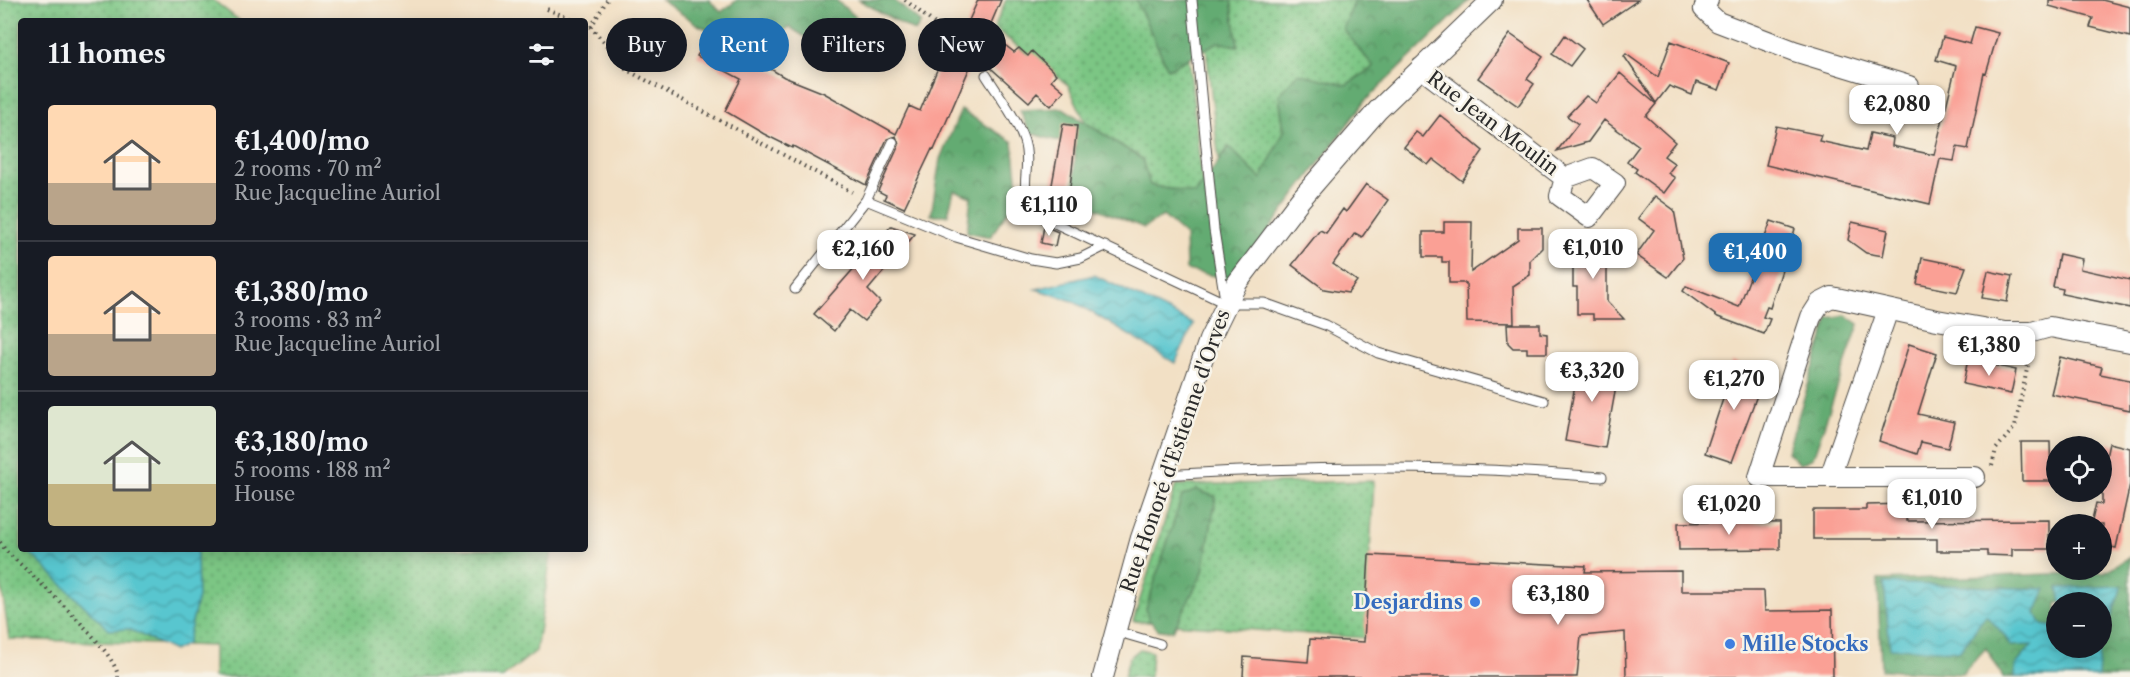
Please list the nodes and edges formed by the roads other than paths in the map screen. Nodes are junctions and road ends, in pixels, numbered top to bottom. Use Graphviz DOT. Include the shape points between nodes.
graph roads {
  1 [pos="1192,0"];
  2 [pos="1492,0"];
  3 [pos="1708,0"];
  4 [pos="1421,68"];
  5 [pos="986,75"];
  6 [pos="1909,86"];
  7 [pos="893,142"];
  8 [pos="1565,178"];
  9 [pos="866,200"];
  10 [pos="1105,246"];
  11 [pos="795,289"];
  12 [pos="1225,303"];
  13 [pos="1887,310"];
  14 [pos="2130,342"];
  15 [pos="1544,401"];
  16 [pos="1163,476"];
  17 [pos="1602,477"];
  18 [pos="1830,477"];
  19 [pos="1975,477"];
  20 [pos="1115,632"];
  21 [pos="1160,644"];
  22 [pos="1103,677"];
  1 -- 12 [label="lane" via="1214,230"];
  2 -- 4 [label="street, Rue Honoré d'Estienne d'Orves"];
  3 -- 6 [label="street" via="1704,9 1718,22 1794,51"];
  4 -- 8 [label="street, Rue Jean Moulin"];
  4 -- 12 [label="street, Rue Honoré d'Estienne d'Orves" via="1378,110 1300,200"];
  5 -- 10 [label="lane" via="1017,123 1025,144 1024,193 1033,210"];
  7 -- 9 [label="lane"];
  9 -- 10 [label="lane" via="956,237 1031,259 1056,263 1081,258"];
  9 -- 11 [label="lane"];
  10 -- 12 [label="lane"];
  12 -- 15 [label="lane" via="1264,303 1325,325 1378,353"];
  12 -- 16 [label="street, Rue Honoré d'Estienne d'Orves"];
  13 -- 14 [label="street" via="2005,332 2050,327"];
  13 -- 18 [label="street"];
  13 -- 18 [label="street" via="1832,297 1820,303 1811,317 1759,477"];
  16 -- 17 [label="lane" via="1226,471 1357,470 1536,472"];
  16 -- 20 [label="street, Rue Honoré d'Estienne d'Orves"];
  18 -- 19 [label="street"];
  20 -- 21 [label="lane"];
  20 -- 22 [label="street, Rue Honoré d'Estienne d'Orves"];
}
